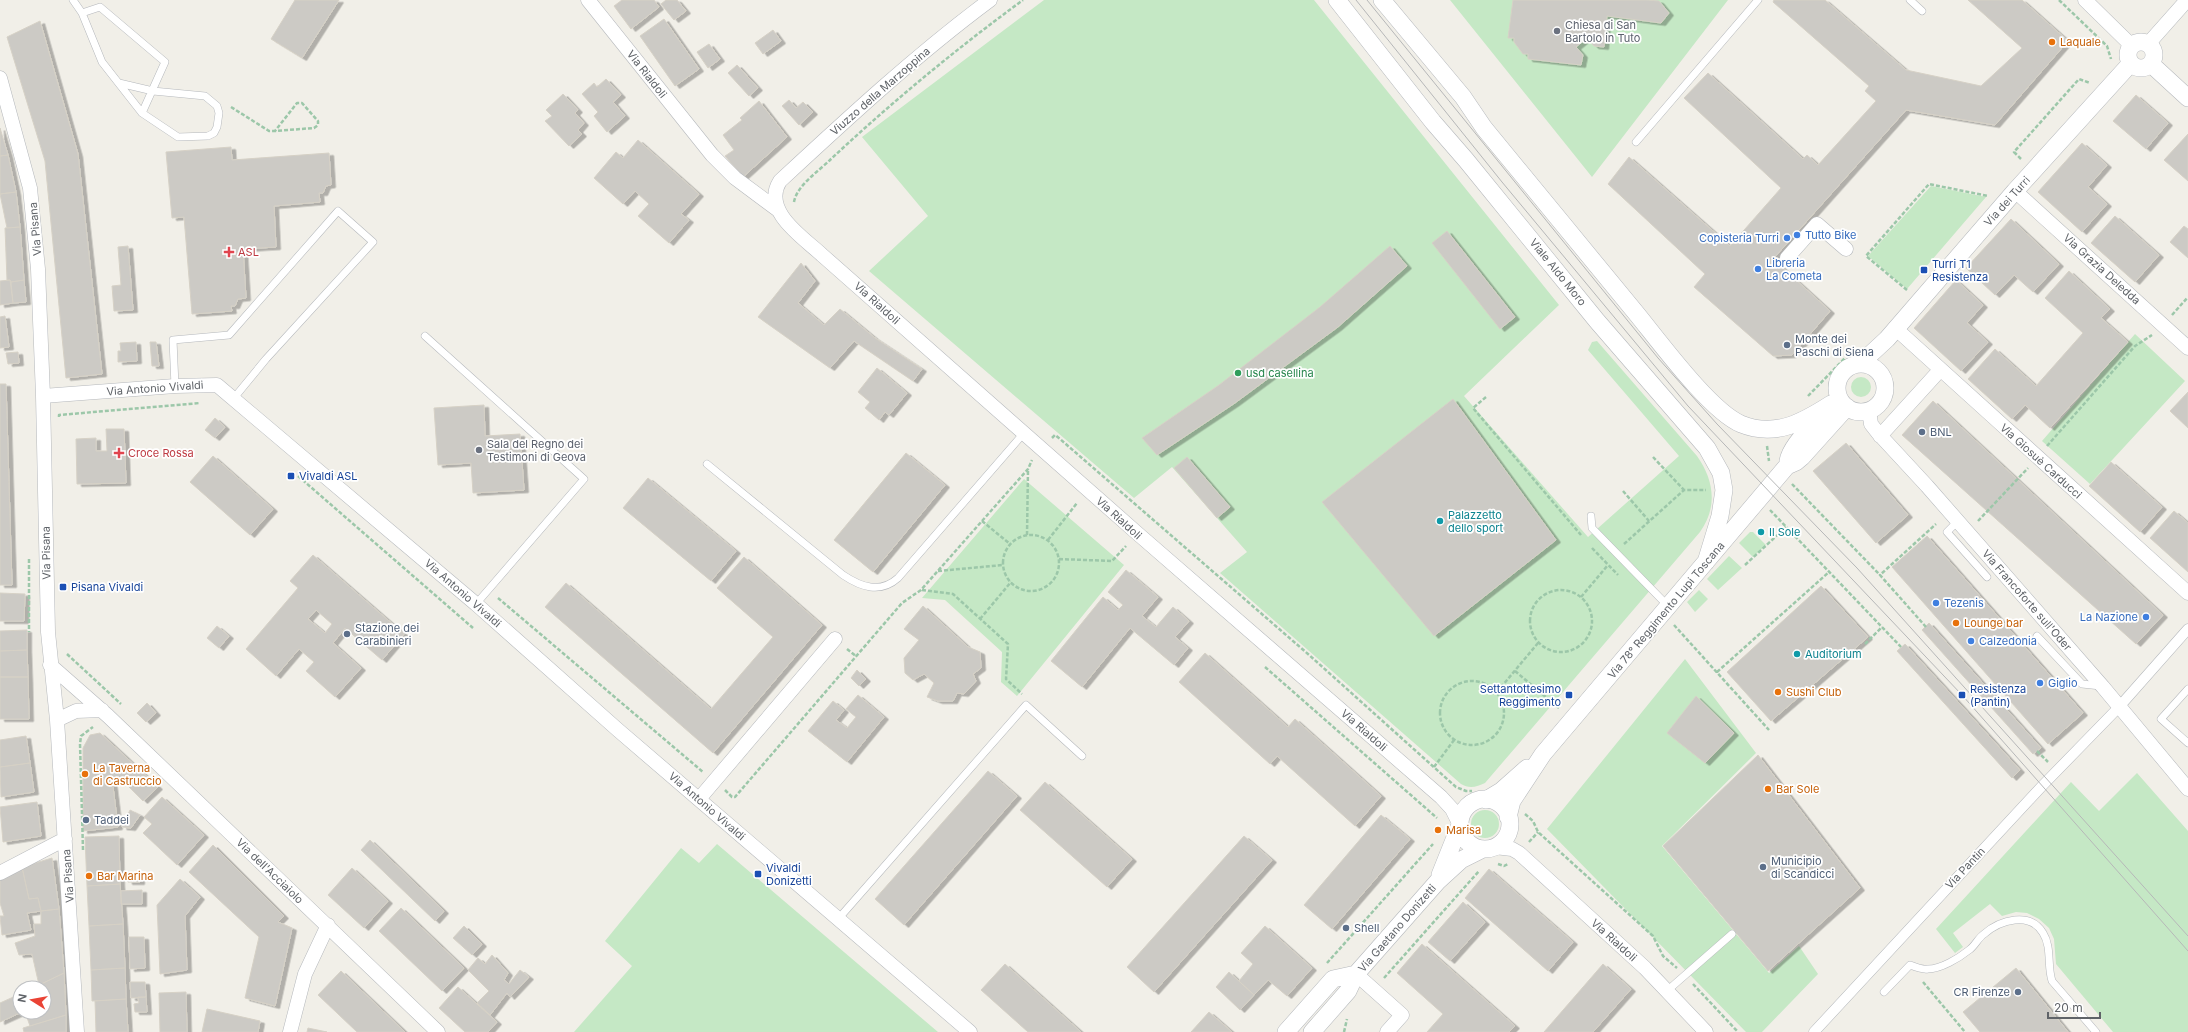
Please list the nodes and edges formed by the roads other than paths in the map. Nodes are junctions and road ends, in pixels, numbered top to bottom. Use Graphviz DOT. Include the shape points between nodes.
graph roads {
  1 [pos="73,0"];
  2 [pos="588,0"];
  3 [pos="990,0"];
  4 [pos="1337,0"];
  5 [pos="1382,0"];
  6 [pos="1758,0"];
  7 [pos="1910,0"];
  8 [pos="2085,0"];
  9 [pos="2187,0"];
  10 [pos="1922,11"];
  11 [pos="82,13"];
  12 [pos="2148,44"];
  13 [pos="2132,46"];
  14 [pos="2131,63"];
  15 [pos="2151,64"];
  16 [pos="0,78"];
  17 [pos="119,83"];
  18 [pos="153,91"];
  19 [pos="2188,98"];
  20 [pos="142,113"];
  21 [pos="1636,142"];
  22 [pos="2016,191"];
  23 [pos="778,210"];
  24 [pos="1846,249"];
  25 [pos="1788,258"];
  26 [pos="1890,334"];
  27 [pos="425,336"];
  28 [pos="2188,348"];
  29 [pos="1854,360"];
  30 [pos="1940,370"];
  31 [pos="1879,371"];
  32 [pos="175,386"];
  33 [pos="43,396"];
  34 [pos="234,398"];
  35 [pos="1838,402"];
  36 [pos="1869,410"];
  37 [pos="1024,433"];
  38 [pos="1880,436"];
  39 [pos="707,464"];
  40 [pos="1591,516"];
  41 [pos="1954,516"];
  42 [pos="1706,562"];
  43 [pos="1986,577"];
  44 [pos="2188,593"];
  45 [pos="476,604"];
  46 [pos="1666,610"];
  47 [pos="2188,629"];
  48 [pos="2037,636"];
  49 [pos="836,638"];
  50 [pos="50,665"];
  51 [pos="2103,687"];
  52 [pos="2188,689"];
  53 [pos="2119,707"];
  54 [pos="102,710"];
  55 [pos="57,720"];
  56 [pos="2188,743"];
  57 [pos="1543,754"];
  58 [pos="1082,756"];
  59 [pos="2188,789"];
  60 [pos="1481,795"];
  61 [pos="699,799"];
  62 [pos="1508,817"];
  63 [pos="1460,825"];
  64 [pos="65,839"];
  65 [pos="1491,853"];
  66 [pos="0,873"];
  67 [pos="1438,881"];
  68 [pos="838,918"];
  69 [pos="328,925"];
  70 [pos="1732,934"];
  71 [pos="1356,974"];
  72 [pos="1668,990"];
  73 [pos="1884,992"];
  74 [pos="77,1032"];
  75 [pos="290,1032"];
  76 [pos="438,1032"];
  77 [pos="970,1032"];
  78 [pos="1286,1032"];
  79 [pos="1312,1032"];
  80 [pos="1387,1032"];
  81 [pos="1706,1032"];
  82 [pos="1814,1032"];
  83 [pos="2096,1032"];
  1 -- 11 [label="lane"];
  2 -- 23 [label="street, Via Rialdoli" via="712,155 735,178"];
  3 -- 23 [label="street, Viuzzo della Marzoppina" via="948,31 866,100 780,181 776,189"];
  4 -- 42 [label="street, Viale Aldo Moro" via="1433,122 1597,321 1707,448 1721,473 1724,490 1720,516"];
  5 -- 35 [label="street" via="1462,96 1484,128 1700,389 1732,420 1750,427 1781,428 1797,424"];
  6 -- 21 [label="lane"];
  7 -- 10 [label="lane"];
  8 -- 13 [label="street"];
  9 -- 12 [label="street"];
  11 -- 17 [label="lane" via="102,62"];
  11 -- 18 [label="lane" via="100,7 165,62"];
  12 -- 13 [label="street" via="2139,42"];
  12 -- 15 [label="street" via="2154,53"];
  13 -- 14 [label="street" via="2128,55"];
  14 -- 15 [label="street" via="2140,68"];
  14 -- 22 [label="street, Via dei Turri"];
  15 -- 19 [label="street"];
  16 -- 33 [label="street, Via Pisana" via="32,199 38,269"];
  17 -- 18 [label="lane"];
  17 -- 20 [label="lane"];
  18 -- 20 [label="lane"];
  18 -- 20 [label="lane" via="205,96 217,106 219,113 214,133 208,136 178,137"];
  22 -- 26 [label="street, Via dei Turri"];
  22 -- 28 [label="street, Via Grazia Deledda"];
  23 -- 37 [label="street, Via Rialdoli" via="816,250"];
  24 -- 25 [label="street" via="1817,224"];
  26 -- 29 [label="street, Via dei Turri"];
  26 -- 30 [label="street, Via Giosuè Carducci"];
  26 -- 31 [label="street, Via dei Turri"];
  27 -- 45 [label="lane" via="584,479"];
  29 -- 31 [label="street"];
  29 -- 35 [label="street, Via dei Turri" via="1841,373 1837,382"];
  30 -- 38 [label="street"];
  30 -- 44 [label="street, Via Giosuè Carducci"];
  31 -- 36 [label="street, Via dei Turri" via="1884,381 1884,394 1878,405"];
  32 -- 33 [label="street, Via Antonio Vivaldi"];
  32 -- 34 [label="street, Via Antonio Vivaldi" via="217,385"];
  32 -- 34 [label="lane" via="173,340 229,335 338,211 373,242 266,359"];
  33 -- 50 [label="street, Via Pisana"];
  34 -- 45 [label="street, Via Antonio Vivaldi"];
  35 -- 36 [label="street" via="1855,411"];
  35 -- 42 [label="street, Via 78° Reggimento Lupi Toscana" via="1798,443 1789,456 1784,470"];
  36 -- 38 [label="street, Via Francoforte sull'Oder" via="1873,427"];
  37 -- 39 [label="lane" via="898,578 892,583 875,588 858,584 844,575"];
  37 -- 63 [label="street, Via Rialdoli" via="1441,797 1452,809"];
  38 -- 41 [label="street, Via Francoforte sull'Oder"];
  40 -- 46 [label="lane" via="1592,528 1617,552"];
  41 -- 43 [label="lane" via="1947,532"];
  41 -- 51 [label="street, Via Francoforte sull'Oder"];
  42 -- 46 [label="street, Via 78° Reggimento Lupi Toscana"];
  45 -- 61 [label="street, Via Antonio Vivaldi"];
  46 -- 57 [label="street, Via 78° Reggimento Lupi Toscana"];
  47 -- 53 [label="street, Via Pantin"];
  48 -- 51 [label="lane" via="2082,684"];
  49 -- 61 [label="street"];
  50 -- 54 [label="street, Via dell'Acciaiolo"];
  50 -- 55 [label="street, Via Pisana"];
  51 -- 53 [label="street, Via Francoforte sull'Oder"];
  52 -- 56 [label="lane" via="2161,718"];
  53 -- 59 [label="street, Via Francoforte sull'Oder"];
  53 -- 82 [label="street, Via Pantin"];
  54 -- 55 [label="street" via="76,711"];
  54 -- 69 [label="street, Via dell'Acciaiolo"];
  55 -- 64 [label="street, Via Pisana"];
  57 -- 60 [label="street, Via 78° Reggimento Lupi Toscana" via="1501,791"];
  57 -- 62 [label="street, Via 78° Reggimento Lupi Toscana" via="1512,802"];
  58 -- 68 [label="lane" via="1026,706"];
  60 -- 62 [label="street" via="1499,804"];
  60 -- 63 [label="street" via="1468,806 1461,817"];
  61 -- 68 [label="street, Via Antonio Vivaldi"];
  62 -- 65 [label="street" via="1508,832"];
  63 -- 65 [label="street, Via Rialdoli" via="1467,842"];
  63 -- 67 [label="street, Via Gaetano Donizetti"];
  64 -- 66 [label="street"];
  64 -- 74 [label="street, Via Pisana"];
  65 -- 67 [label="street, Via Gaetano Donizetti" via="1461,860"];
  65 -- 72 [label="street, Via Rialdoli" via="1512,849 1519,853"];
  67 -- 71 [label="street, Via Gaetano Donizetti"];
  68 -- 77 [label="street, Via Antonio Vivaldi"];
  69 -- 75 [label="street" via="305,974"];
  69 -- 76 [label="street, Via dell'Acciaiolo"];
  70 -- 72 [label="lane"];
  71 -- 78 [label="street, Via Gaetano Donizetti" via="1333,978"];
  71 -- 79 [label="street, Via Gaetano Donizetti" via="1348,992"];
  71 -- 80 [label="street, Via Gaetano Donizetti" via="1402,1015"];
  72 -- 81 [label="street, Via Rialdoli"];
  73 -- 83 [label="lane" via="1910,965 1928,969 1952,960 1971,949 1983,934 1996,926 2022,919 2035,924 2043,932 2047,941 2052,981"];
}
